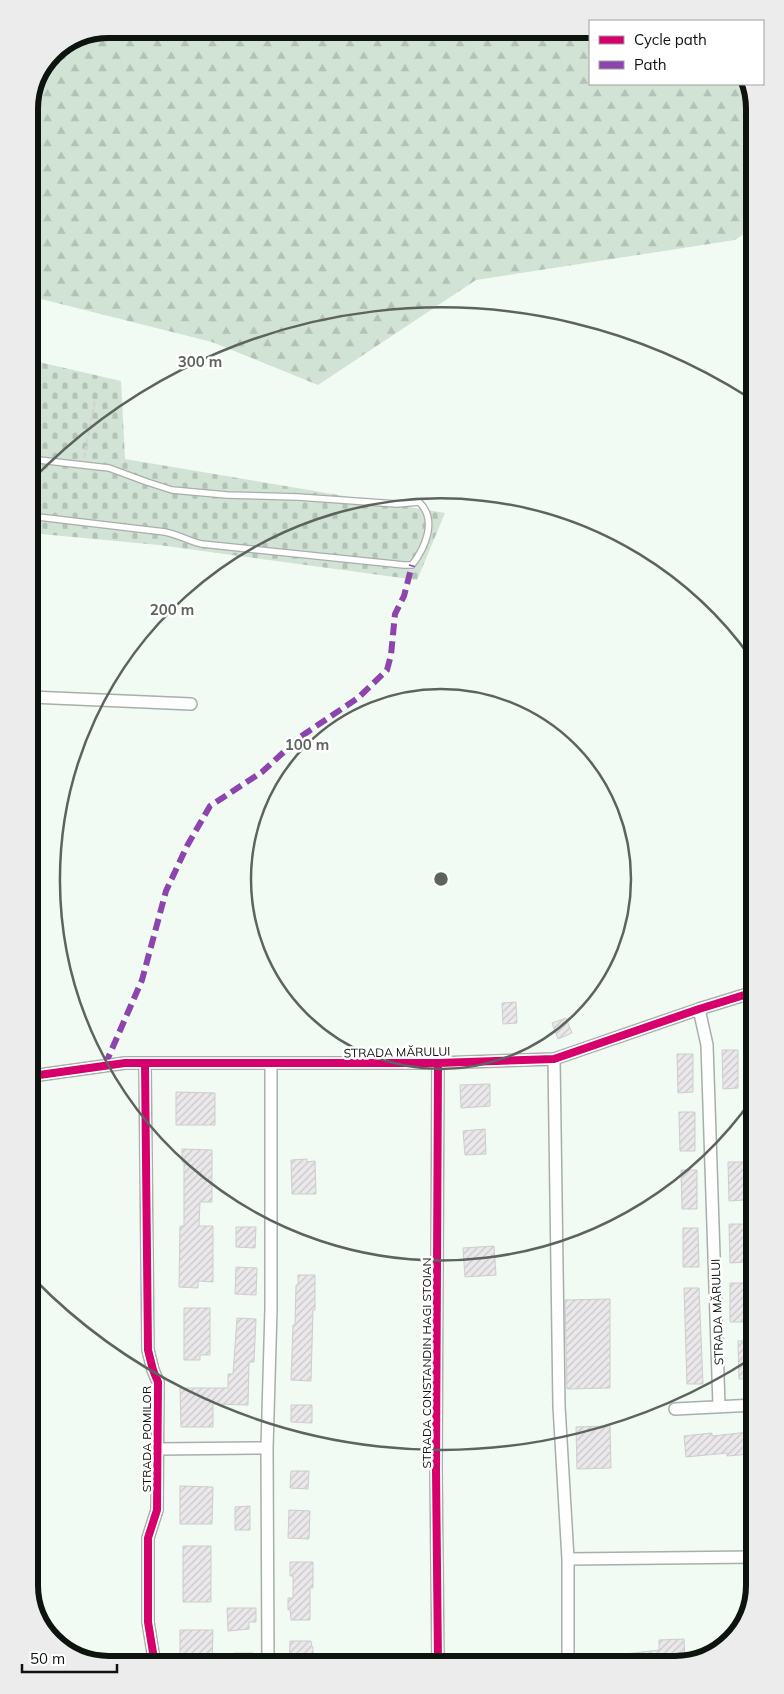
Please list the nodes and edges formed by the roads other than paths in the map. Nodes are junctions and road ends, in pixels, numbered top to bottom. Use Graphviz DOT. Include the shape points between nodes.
graph roads {
  1 [pos="38,460"];
  2 [pos="38,517"];
  3 [pos="38,697"];
  4 [pos="191,704"];
  5 [pos="746,994"];
  6 [pos="699,1009"];
  7 [pos="554,1059"];
  8 [pos="438,1063"];
  9 [pos="145,1064"];
  10 [pos="271,1064"];
  11 [pos="37,1075"];
  12 [pos="746,1405"];
  13 [pos="719,1406"];
  14 [pos="675,1409"];
  15 [pos="268,1448"];
  16 [pos="158,1449"];
  17 [pos="746,1557"];
  18 [pos="568,1559"];
  19 [pos="154,1656"];
  20 [pos="268,1656"];
  21 [pos="438,1656"];
  22 [pos="568,1656"];
  1 -- 2 [label="lane" via="109,468 172,490 227,496 397,504 419,502 425,507 428,517 428,535 412,565 404,565 202,544 165,532"];
  3 -- 4 [label="street"];
  5 -- 6 [label="street, STRADA MĂRULUI"];
  6 -- 7 [label="street, STRADA MĂRULUI"];
  6 -- 13 [label="street, STRADA MĂRULUI" via="707,1045"];
  7 -- 8 [label="street, STRADA MĂRULUI"];
  7 -- 18 [label="street" via="559,1406"];
  8 -- 10 [label="street, STRADA MĂRULUI"];
  8 -- 21 [label="street, STRADA CONSTANDIN HAGI STOIAN"];
  9 -- 10 [label="street, STRADA MĂRULUI"];
  9 -- 11 [label="street, STRADA MĂRULUI" via="105,1065"];
  9 -- 16 [label="street, STRADA POMILOR" via="148,1350 158,1382"];
  10 -- 15 [label="street"];
  12 -- 13 [label="street"];
  13 -- 14 [label="street"];
  15 -- 16 [label="street, STRADA POMILOR"];
  15 -- 20 [label="street"];
  16 -- 19 [label="street, STRADA POMILOR" via="157,1510 148,1538 148,1622"];
  17 -- 18 [label="street"];
  18 -- 22 [label="street"];
}
